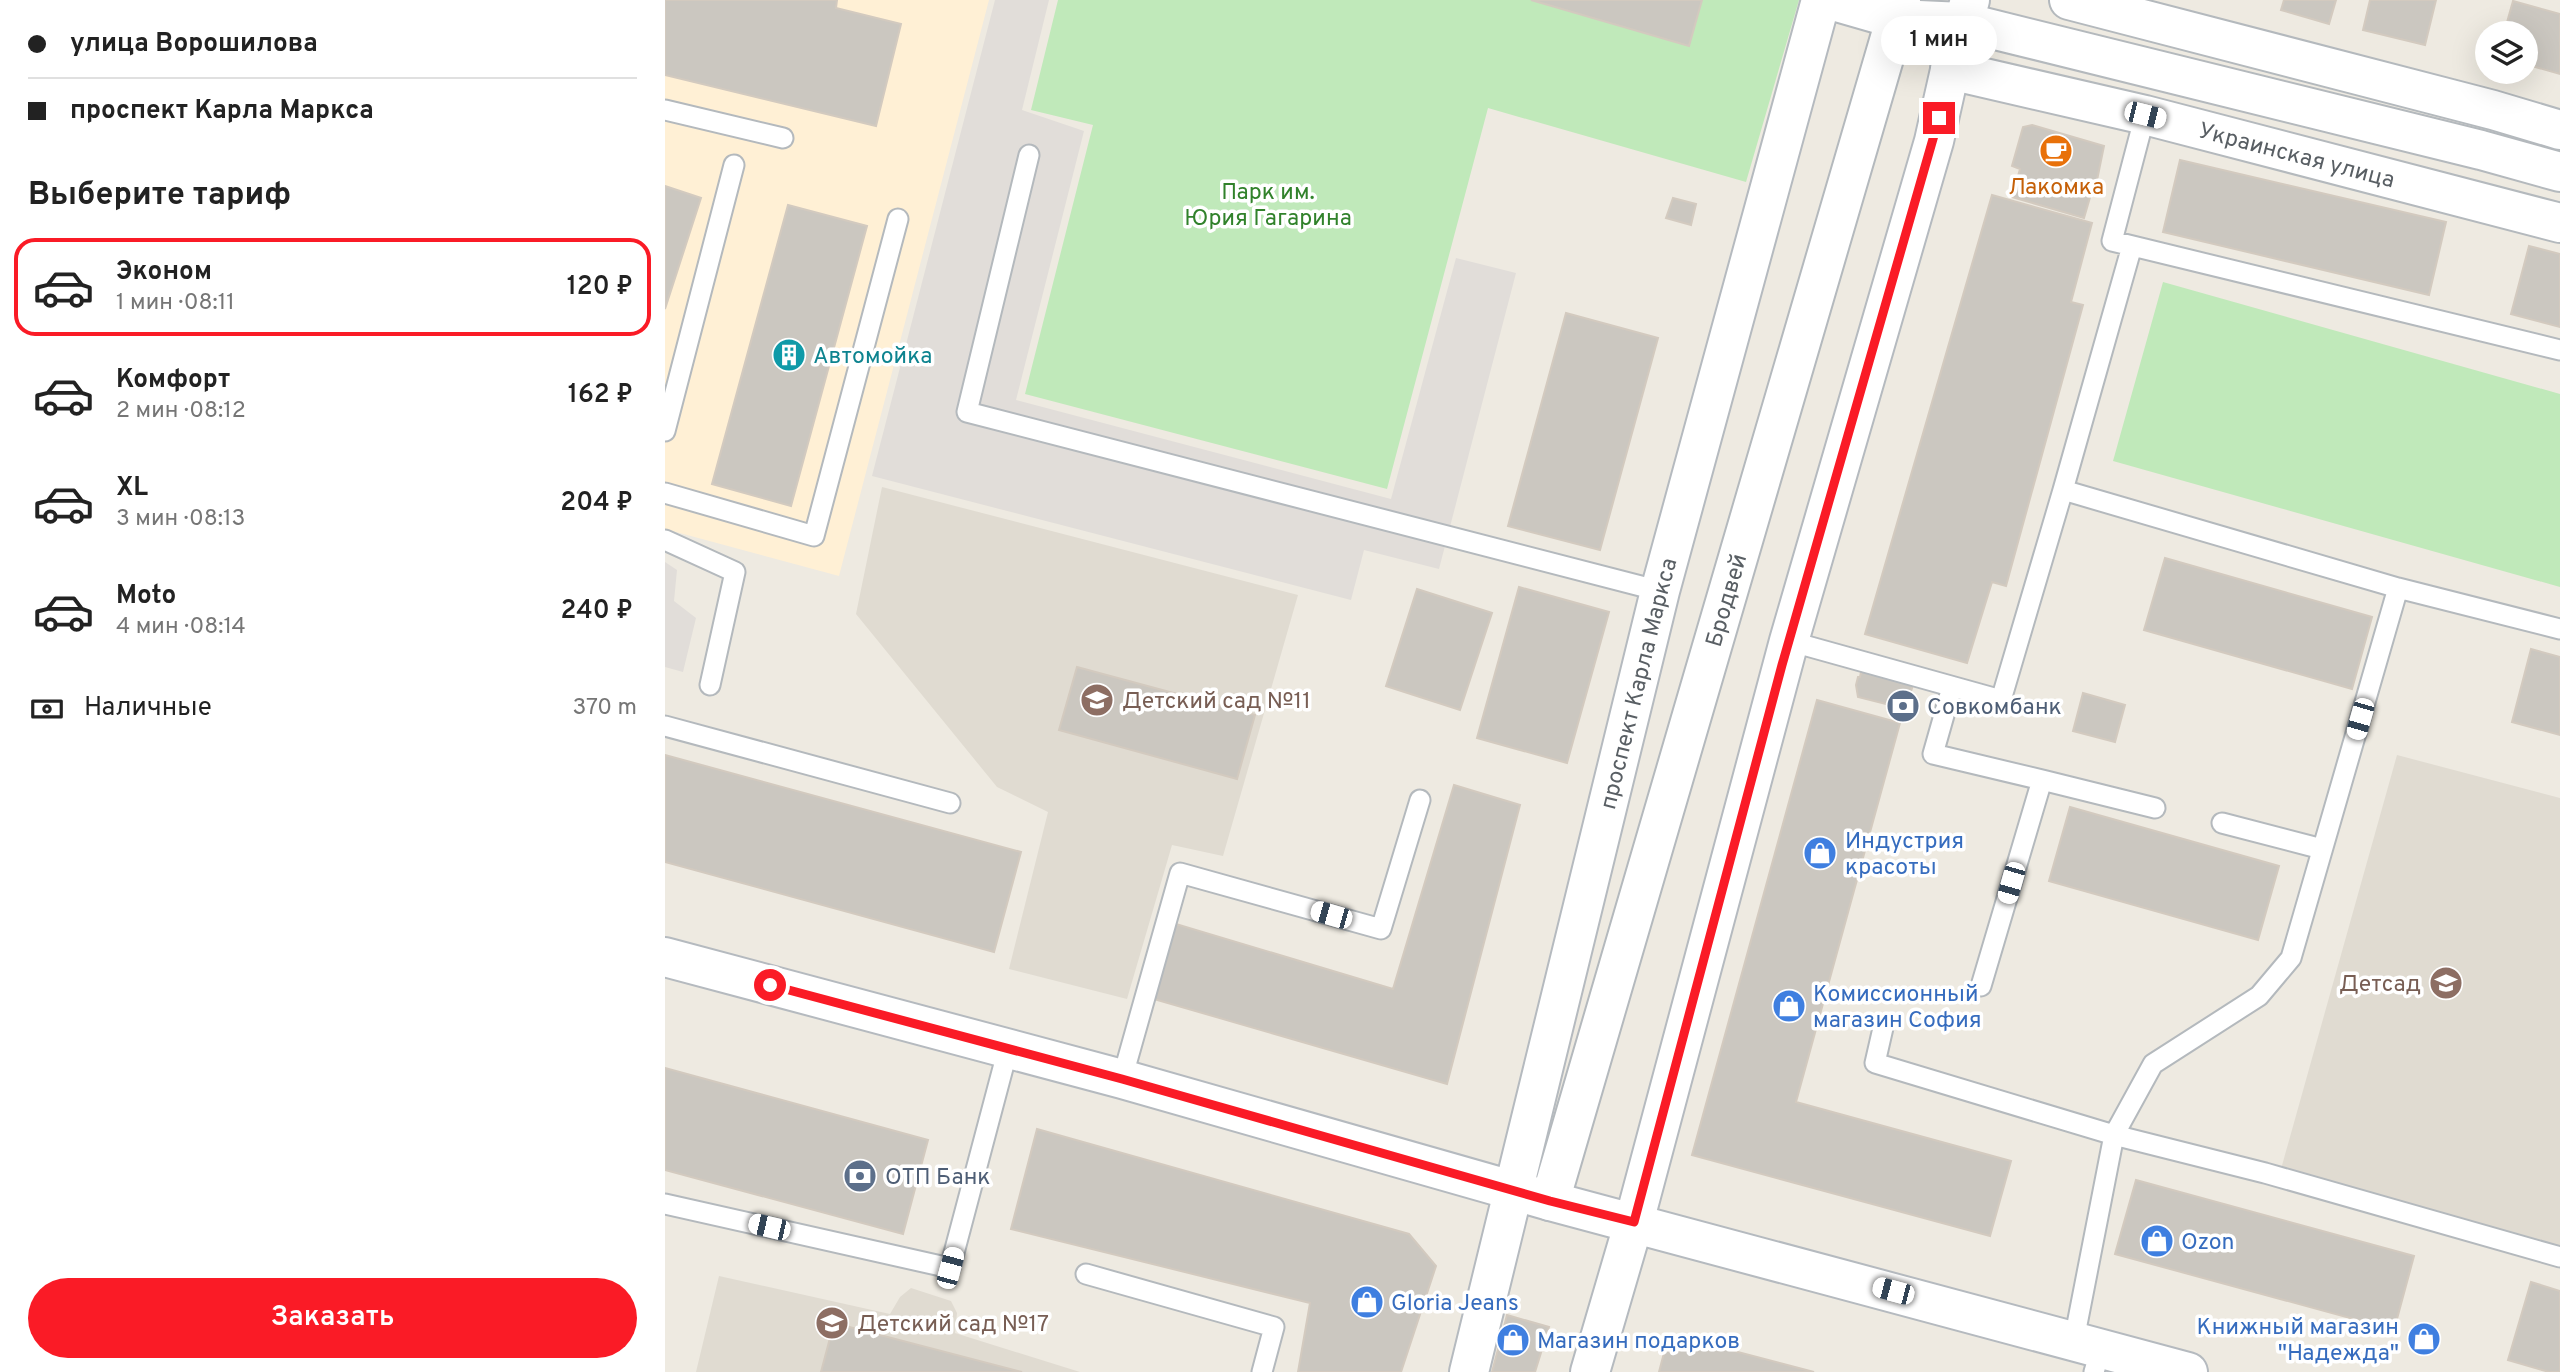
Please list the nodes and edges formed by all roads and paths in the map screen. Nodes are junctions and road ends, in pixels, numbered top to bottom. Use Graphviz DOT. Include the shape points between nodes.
graph roads {
  1 [pos="1821,0"];
  2 [pos="1830,0"];
  3 [pos="2069,0"];
  4 [pos="1899,10"];
  5 [pos="1966,11"];
  6 [pos="1950,70"];
  7 [pos="665,110"];
  8 [pos="2493,110"];
  9 [pos="2145,115"];
  10 [pos="2560,130"];
  11 [pos="783,138"];
  12 [pos="2481,150"];
  13 [pos="1029,155"];
  14 [pos="734,165"];
  15 [pos="2560,172"];
  16 [pos="2469,198"];
  17 [pos="898,219"];
  18 [pos="2560,223"];
  19 [pos="2132,246"];
  20 [pos="2560,350"];
  21 [pos="665,431"];
  22 [pos="2063,490"];
  23 [pos="665,493"];
  24 [pos="665,540"];
  25 [pos="2398,588"];
  26 [pos="1660,591"];
  27 [pos="2560,629"];
  28 [pos="1789,641"];
  29 [pos="710,685"];
  30 [pos="1952,687"];
  31 [pos="665,726"];
  32 [pos="2042,780"];
  33 [pos="1420,800"];
  34 [pos="950,803"];
  35 [pos="2155,808"];
  36 [pos="2222,824"];
  37 [pos="2322,849"];
  38 [pos="665,957"];
  39 [pos="1981,986"];
  40 [pos="1883,1028"];
  41 [pos="1007,1049"];
  42 [pos="1122,1079"];
  43 [pos="2114,1135"];
  44 [pos="1513,1189"];
  45 [pos="1550,1201"];
  46 [pos="665,1204"];
  47 [pos="1634,1222"];
  48 [pos="2560,1257"];
  49 [pos="1086,1274"];
  50 [pos="2090,1353"];
  51 [pos="1262,1372"];
  52 [pos="1469,1372"];
  53 [pos="1590,1372"];
  54 [pos="2188,1372"];
  1 -- 26 [label="street, проспект Карла Маркса"];
  2 -- 4 [label="street"];
  3 -- 8 [label="street"];
  4 -- 5 [label="street"];
  4 -- 45 [label="street, Бродвей"];
  5 -- 6 [label="street"];
  5 -- 12 [label="street"];
  6 -- 9 [label="street, Украинская улица"];
  6 -- 28 [label="street" via="1934,141"];
  7 -- 11 [label="lane"];
  8 -- 10 [label="street"];
  8 -- 12 [label="street"];
  9 -- 16 [label="street, Украинская улица"];
  9 -- 19 [label="lane" via="2112,241"];
  12 -- 15 [label="street"];
  12 -- 16 [label="street"];
  13 -- 26 [label="lane" via="967,412"];
  14 -- 21 [label="lane"];
  16 -- 18 [label="street, Украинская улица"];
  17 -- 23 [label="lane" via="814,536"];
  19 -- 20 [label="lane"];
  19 -- 22 [label="lane"];
  22 -- 25 [label="lane"];
  22 -- 30 [label="lane" via="2001,700"];
  24 -- 29 [label="lane" via="735,572"];
  25 -- 27 [label="lane"];
  25 -- 37 [label="lane"];
  26 -- 44 [label="street, проспект Карла Маркса"];
  28 -- 30 [label="lane"];
  28 -- 47 [label="street"];
  30 -- 32 [label="lane" via="1933,754"];
  31 -- 34 [label="lane"];
  32 -- 35 [label="lane"];
  32 -- 39 [label="lane"];
  33 -- 42 [label="lane" via="1381,929 1180,873"];
  36 -- 37 [label="lane"];
  37 -- 43 [label="lane" via="2291,958 2259,996 2153,1064"];
  38 -- 41 [label="street"];
  40 -- 43 [label="lane" via="1875,1063"];
  41 -- 42 [label="street"];
  41 -- 46 [label="lane" via="950,1268"];
  42 -- 44 [label="street"];
  43 -- 48 [label="lane"];
  43 -- 50 [label="lane"];
  44 -- 45 [label="street"];
  44 -- 52 [label="street, проспект Карла Маркса"];
  45 -- 47 [label="street"];
  47 -- 50 [label="street"];
  47 -- 53 [label="street"];
  49 -- 51 [label="lane" via="1274,1327"];
  50 -- 54 [label="street"];
}
